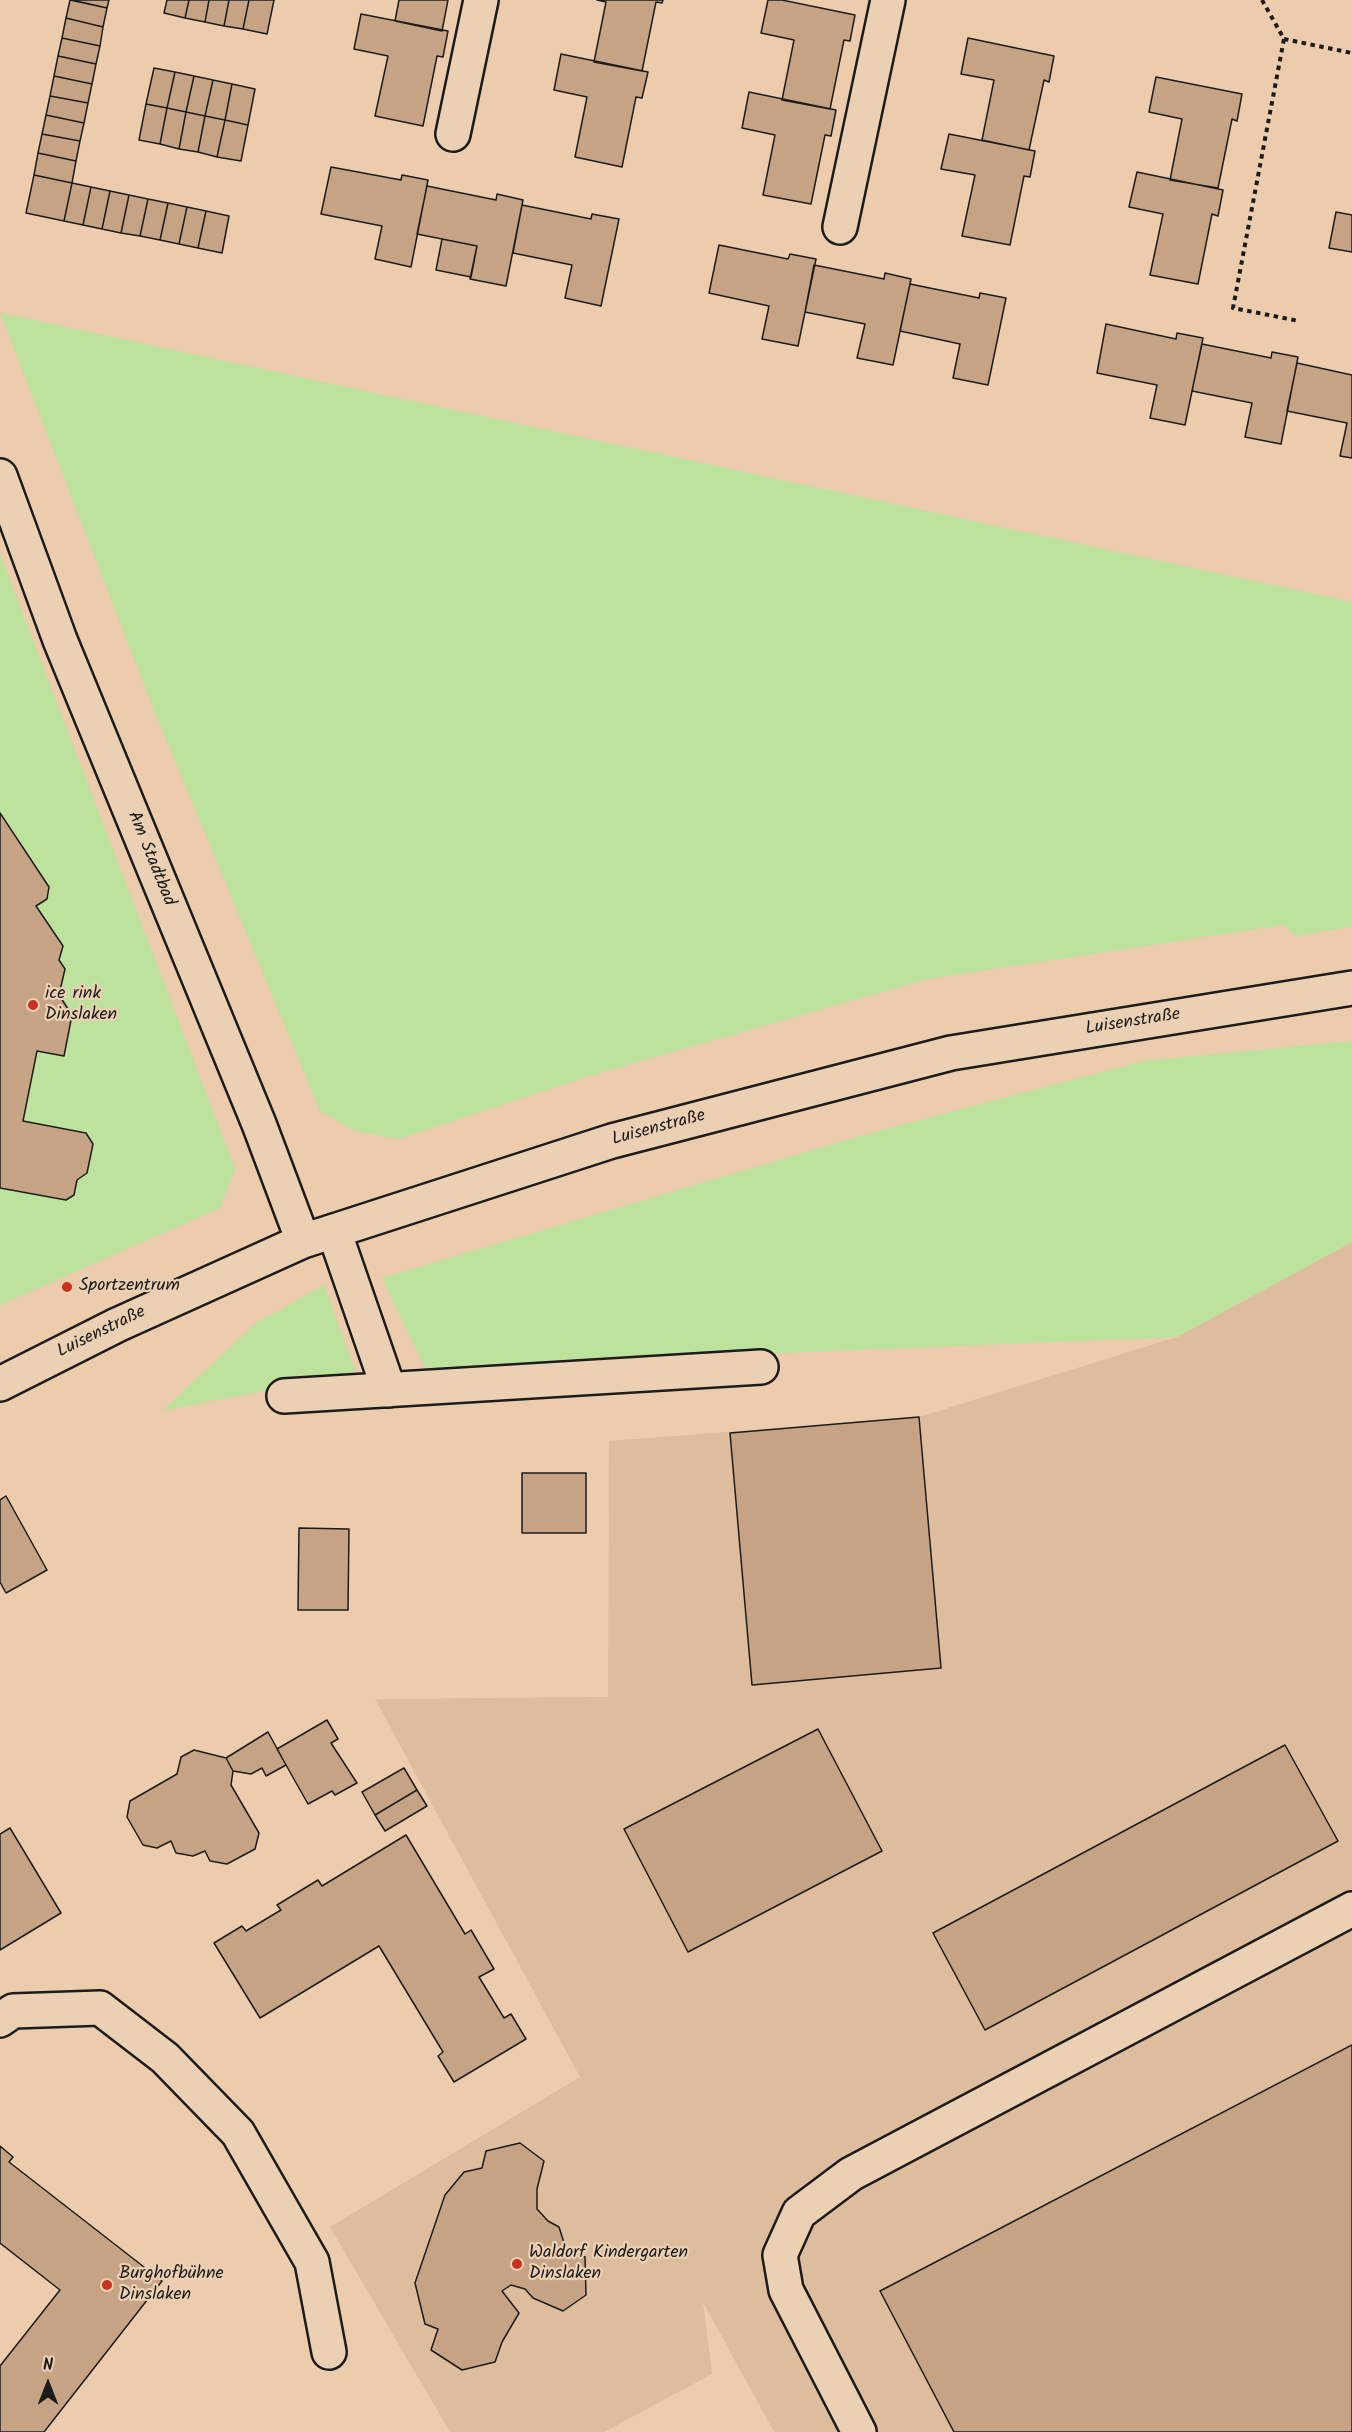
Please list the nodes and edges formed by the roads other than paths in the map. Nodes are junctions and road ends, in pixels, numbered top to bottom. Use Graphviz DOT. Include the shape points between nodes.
graph roads {
  1 [pos="481,0"];
  2 [pos="888,0"];
  3 [pos="453,134"];
  4 [pos="840,227"];
  5 [pos="0,476"];
  6 [pos="1352,987"];
  7 [pos="334,1231"];
  8 [pos="303,1242"];
  9 [pos="761,1367"];
  10 [pos="0,1384"];
  11 [pos="389,1390"];
  12 [pos="284,1396"];
  13 [pos="1352,1909"];
  14 [pos="0,2020"];
  15 [pos="329,2352"];
  16 [pos="859,2432"];
  1 -- 3 [label="street"];
  2 -- 4 [label="street"];
  5 -- 8 [label="street, Am Stadtbad" via="60,640 259,1124"];
  6 -- 7 [label="street, Luisenstraße" via="951,1053 612,1141"];
  7 -- 8 [label="street, Luisenstraße"];
  7 -- 11 [label="street"];
  8 -- 10 [label="street, Luisenstraße" via="117,1325"];
  9 -- 11 [label="street"];
  11 -- 12 [label="street"];
  13 -- 16 [label="street" via="851,2174 799,2213 780,2255 786,2290"];
  14 -- 15 [label="street" via="13,2011 100,2007 165,2058 238,2133 312,2262"];
}
